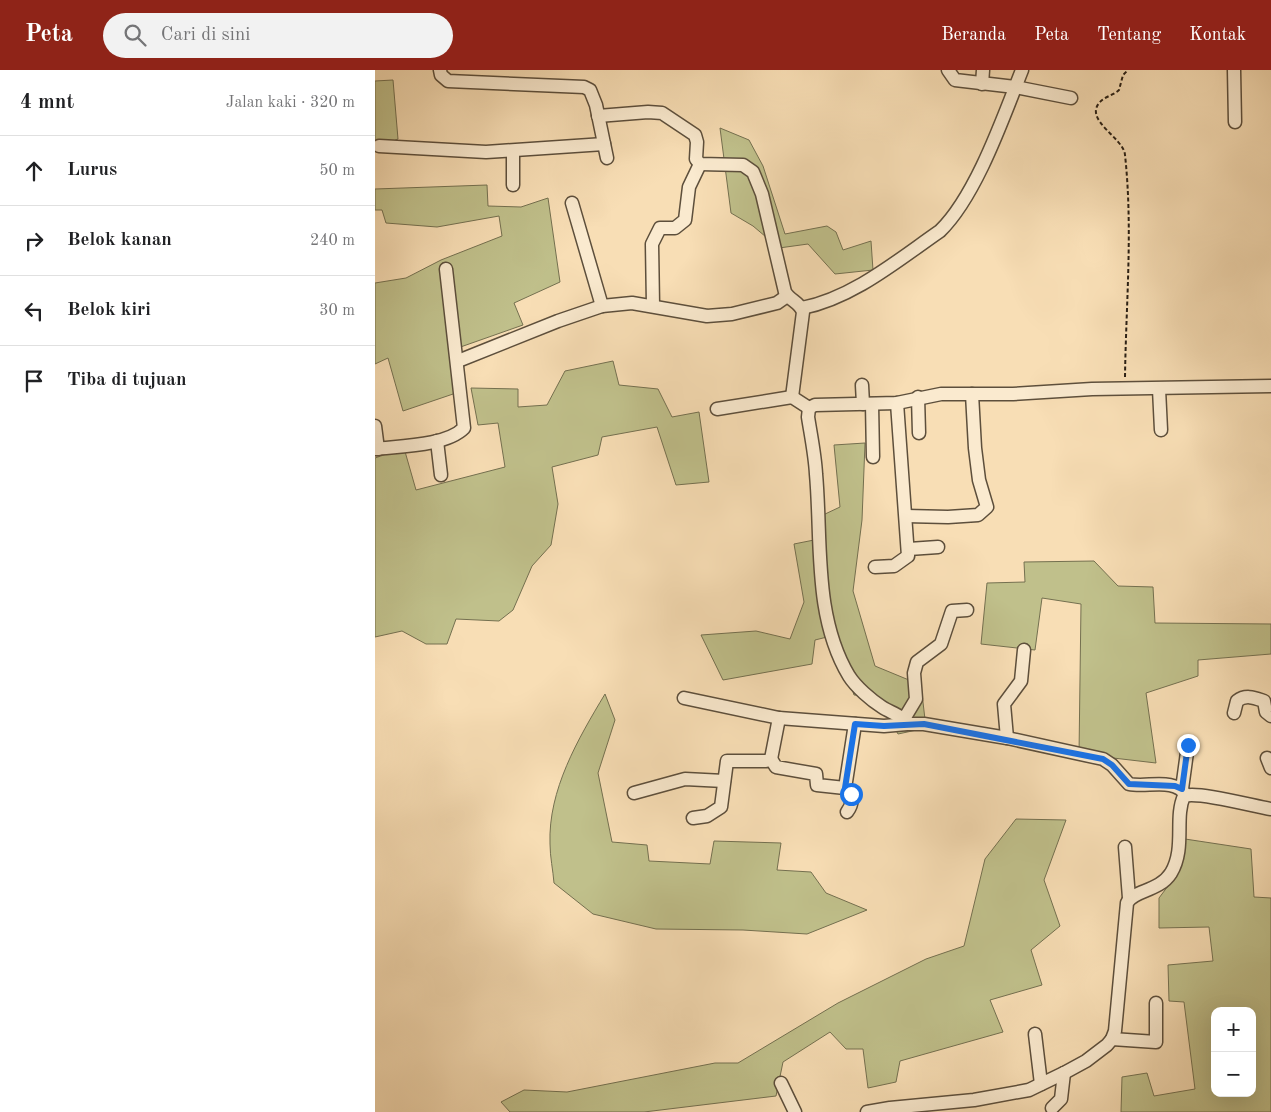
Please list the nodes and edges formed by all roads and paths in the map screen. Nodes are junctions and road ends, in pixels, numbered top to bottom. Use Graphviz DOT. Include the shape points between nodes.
graph roads {
  1 [pos="440,70"];
  2 [pos="948,70"];
  3 [pos="983,70"];
  4 [pos="1022,70"];
  5 [pos="1128,70"];
  6 [pos="1234,70"];
  7 [pos="982,84"];
  8 [pos="1015,87"];
  9 [pos="1071,98"];
  10 [pos="598,116"];
  11 [pos="1235,122"];
  12 [pos="604,144"];
  13 [pos="379,146"];
  14 [pos="513,151"];
  15 [pos="607,158"];
  16 [pos="700,164"];
  17 [pos="513,186"];
  18 [pos="572,203"];
  19 [pos="446,269"];
  20 [pos="787,296"];
  21 [pos="653,305"];
  22 [pos="602,306"];
  23 [pos="802,308"];
  24 [pos="458,361"];
  25 [pos="862,385"];
  26 [pos="1271,386"];
  27 [pos="1125,388"];
  28 [pos="1159,389"];
  29 [pos="972,394"];
  30 [pos="919,397"];
  31 [pos="792,398"];
  32 [pos="897,403"];
  33 [pos="867,404"];
  34 [pos="809,408"];
  35 [pos="717,409"];
  36 [pos="375,426"];
  37 [pos="1161,430"];
  38 [pos="919,433"];
  39 [pos="437,441"];
  40 [pos="377,449"];
  41 [pos="873,457"];
  42 [pos="441,475"];
  43 [pos="906,516"];
  44 [pos="938,547"];
  45 [pos="909,549"];
  46 [pos="875,567"];
  47 [pos="967,610"];
  48 [pos="1024,650"];
  49 [pos="683,698"];
  50 [pos="1234,713"];
  51 [pos="1271,716"];
  52 [pos="779,718"];
  53 [pos="906,721"];
  54 [pos="855,724"];
  55 [pos="1007,738"];
  56 [pos="1188,745"];
  57 [pos="771,759"];
  58 [pos="724,781"];
  59 [pos="845,788"];
  60 [pos="1184,792"];
  61 [pos="634,793"];
  62 [pos="1271,809"];
  63 [pos="847,812"];
  64 [pos="693,818"];
  65 [pos="1125,847"];
  66 [pos="1129,898"];
  67 [pos="1156,1003"];
  68 [pos="1035,1034"];
  69 [pos="1112,1039"];
  70 [pos="1064,1074"];
  71 [pos="781,1083"];
  72 [pos="1041,1084"];
  73 [pos="946,1107"];
  74 [pos="1052,1108"];
  75 [pos="795,1112"];
  76 [pos="867,1112"];
  1 -- 10 [label="street" via="448,81 584,87 593,96"];
  2 -- 7 [label="street" via="955,80"];
  3 -- 7 [label="street"];
  4 -- 8 [label="street"];
  5 -- 27 [label="path" via="1123,75 1119,90 1100,101 1097,108 1100,123 1122,144 1126,160"];
  6 -- 11 [label="street"];
  7 -- 8 [label="street"];
  8 -- 9 [label="street"];
  8 -- 23 [label="street" via="972,187 949,222 858,285 826,302"];
  10 -- 12 [label="street"];
  10 -- 16 [label="street" via="663,113 695,135 696,159"];
  12 -- 14 [label="street"];
  12 -- 15 [label="street"];
  13 -- 14 [label="street"];
  14 -- 17 [label="street"];
  16 -- 20 [label="street" via="743,165 753,172 762,194"];
  16 -- 21 [label="street" via="689,186 685,220 675,228 660,228 653,241"];
  18 -- 22 [label="street"];
  19 -- 24 [label="street"];
  20 -- 21 [label="street" via="777,303 732,314 707,316"];
  20 -- 23 [label="street"];
  21 -- 22 [label="street" via="621,303"];
  22 -- 24 [label="street"];
  23 -- 31 [label="street"];
  24 -- 39 [label="street" via="464,428 452,437"];
  25 -- 33 [label="street"];
  26 -- 28 [label="street"];
  27 -- 28 [label="street"];
  27 -- 29 [label="street"];
  28 -- 37 [label="street"];
  29 -- 30 [label="street"];
  29 -- 43 [label="street" via="979,480 987,506 978,515"];
  30 -- 32 [label="street"];
  30 -- 38 [label="street"];
  31 -- 34 [label="street"];
  31 -- 35 [label="street"];
  32 -- 33 [label="street"];
  32 -- 43 [label="street"];
  33 -- 34 [label="street" via="815,405"];
  33 -- 41 [label="street"];
  34 -- 53 [label="street" via="823,592 833,637 850,676 881,706"];
  36 -- 40 [label="street"];
  39 -- 40 [label="street"];
  39 -- 42 [label="street"];
  43 -- 45 [label="street"];
  44 -- 45 [label="street"];
  45 -- 46 [label="street" via="909,556 899,564"];
  47 -- 53 [label="street" via="953,611 941,644 917,662 914,673 916,699"];
  48 -- 55 [label="street" via="1021,681 1004,704"];
  49 -- 52 [label="street"];
  50 -- 51 [label="street" via="1237,701 1252,697 1264,701 1266,712"];
  52 -- 54 [label="street"];
  52 -- 57 [label="street"];
  53 -- 54 [label="street" via="884,726"];
  53 -- 55 [label="street"];
  54 -- 59 [label="street"];
  55 -- 60 [label="street" via="1103,759 1129,784 1175,786"];
  56 -- 60 [label="street"];
  57 -- 58 [label="street" via="727,761"];
  57 -- 59 [label="street" via="776,767 816,774 817,785"];
  58 -- 61 [label="street" via="685,779"];
  58 -- 64 [label="street" via="721,807 707,816"];
  59 -- 63 [label="street" via="852,801"];
  60 -- 62 [label="street"];
  60 -- 66 [label="street" via="1178,855 1171,873 1159,886"];
  65 -- 66 [label="street"];
  66 -- 69 [label="street"];
  67 -- 69 [label="street" via="1156,1042"];
  68 -- 72 [label="street"];
  69 -- 70 [label="street"];
  70 -- 72 [label="street"];
  70 -- 74 [label="street" via="1061,1099"];
  71 -- 75 [label="street"];
  72 -- 73 [label="street" via="1004,1096"];
  73 -- 76 [label="street"];
}
